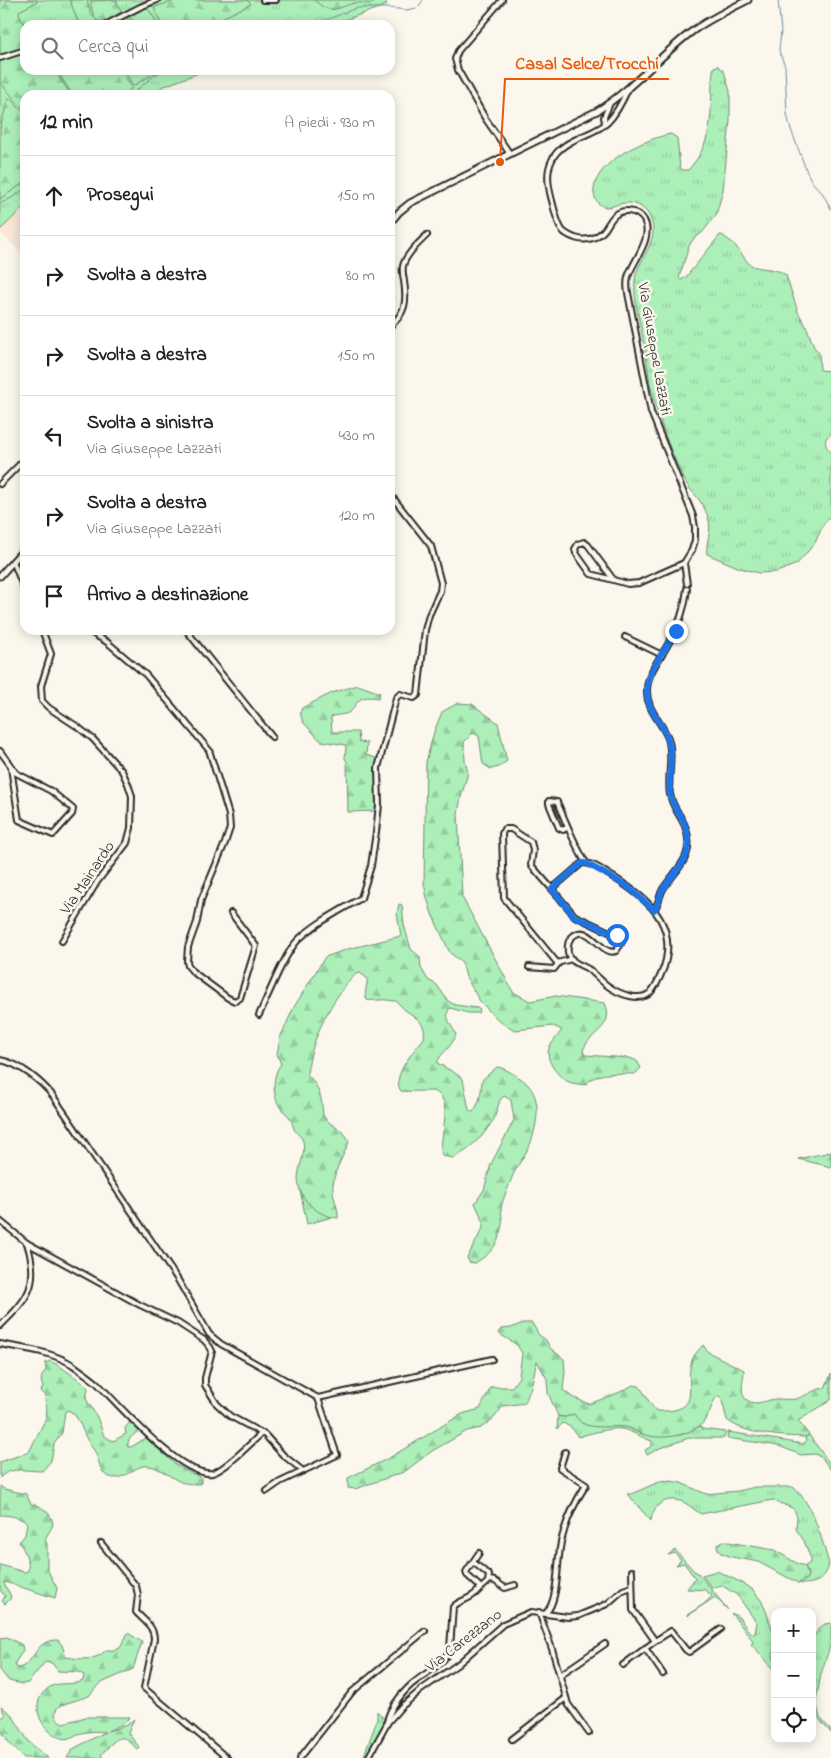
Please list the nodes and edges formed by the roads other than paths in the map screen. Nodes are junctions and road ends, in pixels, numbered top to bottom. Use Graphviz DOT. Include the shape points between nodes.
graph roads {
  1 [pos="157,0"];
  2 [pos="263,0"];
  3 [pos="276,0"];
  4 [pos="502,0"];
  5 [pos="748,0"];
  6 [pos="115,20"];
  7 [pos="20,52"];
  8 [pos="0,58"];
  9 [pos="630,86"];
  10 [pos="610,102"];
  11 [pos="597,111"];
  12 [pos="614,114"];
  13 [pos="604,117"];
  14 [pos="605,124"];
  15 [pos="510,154"];
  16 [pos="395,217"];
  17 [pos="427,235"];
  18 [pos="395,321"];
  19 [pos="20,464"];
  20 [pos="0,484"];
  21 [pos="395,500"];
  22 [pos="20,554"];
  23 [pos="13,562"];
  24 [pos="684,563"];
  25 [pos="0,576"];
  26 [pos="20,579"];
  27 [pos="613,579"];
  28 [pos="687,584"];
  29 [pos="687,589"];
  30 [pos="44,635"];
  31 [pos="96,635"];
  32 [pos="190,635"];
  33 [pos="625,637"];
  34 [pos="662,654"];
  35 [pos="272,737"];
  36 [pos="0,751"];
  37 [pos="11,768"];
  38 [pos="568,826"];
  39 [pos="586,863"];
  40 [pos="552,889"];
  41 [pos="654,910"];
  42 [pos="231,913"];
  43 [pos="62,942"];
  44 [pos="572,959"];
  45 [pos="558,963"];
  46 [pos="529,967"];
  47 [pos="259,1015"];
  48 [pos="0,1060"];
  49 [pos="0,1221"];
  50 [pos="27,1243"];
  51 [pos="0,1326"];
  52 [pos="211,1336"];
  53 [pos="205,1341"];
  54 [pos="0,1344"];
  55 [pos="492,1359"];
  56 [pos="318,1398"];
  57 [pos="262,1433"];
  58 [pos="566,1452"];
  59 [pos="303,1471"];
  60 [pos="267,1490"];
  61 [pos="101,1543"];
  62 [pos="479,1554"];
  63 [pos="473,1562"];
  64 [pos="632,1572"];
  65 [pos="489,1580"];
  66 [pos="515,1586"];
  67 [pos="632,1587"];
  68 [pos="480,1589"];
  69 [pos="539,1612"];
  70 [pos="546,1613"];
  71 [pos="721,1629"];
  72 [pos="425,1631"];
  73 [pos="656,1641"];
  74 [pos="605,1644"];
  75 [pos="645,1648"];
  76 [pos="623,1665"];
  77 [pos="663,1674"];
  78 [pos="560,1676"];
  79 [pos="566,1698"];
  80 [pos="387,1725"];
  81 [pos="590,1733"];
  82 [pos="512,1739"];
  83 [pos="227,1758"];
  84 [pos="300,1758"];
  85 [pos="368,1758"];
  1 -- 6 [label="street"];
  2 -- 3 [label="street"];
  4 -- 15 [label="street" via="458,50 455,59 485,118"];
  5 -- 9 [label="main road" via="695,30"];
  7 -- 8 [label="street"];
  9 -- 10 [label="main road"];
  9 -- 12 [label="street, Via Giuseppe Lazzati"];
  10 -- 11 [label="main road"];
  10 -- 12 [label="street"];
  10 -- 13 [label="street"];
  11 -- 13 [label="street"];
  11 -- 15 [label="main road"];
  12 -- 14 [label="street, Via Giuseppe Lazzati"];
  13 -- 14 [label="street"];
  14 -- 24 [label="street, Via Giuseppe Lazzati" via="555,154 549,169 548,186 560,226 573,238 596,237 613,217 623,212 636,213 645,224 646,237 629,275 628,293 650,412 695,524 694,542"];
  15 -- 16 [label="main road" via="410,204"];
  17 -- 18 [label="street" via="405,261 406,304"];
  19 -- 20 [label="street"];
  21 -- 47 [label="street" via="431,546 441,586 425,630 417,696 397,696 379,765 376,832 361,898 298,940"];
  22 -- 23 [label="main road"];
  23 -- 25 [label="main road"];
  23 -- 26 [label="street"];
  24 -- 27 [label="street" via="639,583 628,584"];
  24 -- 28 [label="street"];
  27 -- 27 [label="street" via="588,545 578,544 576,553 590,573"];
  29 -- 34 [label="street" via="678,624"];
  30 -- 43 [label="street, Via Mainardo" via="51,654 41,686 42,701 95,741 122,771 132,796 128,841 97,882"];
  31 -- 42 [label="street" via="146,675 208,749 229,815 230,828 202,897 187,961 194,972 235,1001 240,998 256,945"];
  32 -- 35 [label="street"];
  33 -- 34 [label="street"];
  34 -- 41 [label="street" via="650,676 647,694 651,710 668,740 670,796 686,828 688,848 681,867 662,891"];
  36 -- 37 [label="street"];
  37 -- 37 [label="street" via="51,791 73,809 53,835 19,820"];
  38 -- 38 [label="street" via="558,802 550,801 559,828 563,830"];
  38 -- 39 [label="street"];
  39 -- 40 [label="street"];
  39 -- 41 [label="street" via="627,886"];
  40 -- 44 [label="street" via="574,916 620,939 619,949 610,952 590,936 577,935 568,944 568,954"];
  40 -- 45 [label="street" via="531,865 533,849 530,842 511,829 504,829 503,897"];
  41 -- 44 [label="street" via="663,924 668,951 661,973 648,995 635,997 614,990"];
  44 -- 45 [label="street"];
  45 -- 46 [label="street" via="554,969"];
  48 -- 52 [label="street" via="24,1071 53,1096 178,1280"];
  49 -- 50 [label="street"];
  50 -- 51 [label="street" via="32,1268 31,1288 20,1306"];
  50 -- 53 [label="street" via="178,1323"];
  52 -- 53 [label="street"];
  52 -- 56 [label="street"];
  53 -- 57 [label="street" via="212,1350 205,1379 207,1390 228,1415"];
  54 -- 57 [label="street" via="51,1355 73,1366 95,1382 166,1451 198,1471 220,1470"];
  55 -- 56 [label="street"];
  56 -- 59 [label="street" via="337,1455"];
  57 -- 59 [label="street"];
  58 -- 70 [label="street" via="560,1468 586,1485 564,1530 554,1594"];
  59 -- 60 [label="street"];
  61 -- 83 [label="street" via="135,1583 138,1595 136,1612 153,1632 144,1689"];
  62 -- 63 [label="street"];
  63 -- 65 [label="street" via="489,1575"];
  63 -- 68 [label="street" via="467,1575"];
  64 -- 67 [label="street"];
  65 -- 66 [label="street" via="505,1588"];
  65 -- 68 [label="street"];
  67 -- 70 [label="street, Via Carezzano" via="623,1590 607,1604 578,1616"];
  67 -- 73 [label="street" via="634,1612"];
  68 -- 80 [label="street" via="470,1599 454,1606 448,1655 408,1688 389,1713"];
  69 -- 70 [label="street, Via Carezzano"];
  69 -- 78 [label="street"];
  69 -- 80 [label="street, Via Carezzano" via="525,1613 500,1626 458,1664 410,1698"];
  71 -- 73 [label="street" via="689,1652 671,1631"];
  72 -- 84 [label="street" via="352,1692"];
  73 -- 75 [label="street"];
  74 -- 78 [label="street"];
  75 -- 76 [label="street"];
  75 -- 77 [label="street"];
  78 -- 79 [label="street"];
  79 -- 81 [label="street"];
  79 -- 82 [label="street"];
  80 -- 85 [label="street, Via Carezzano"];
}
